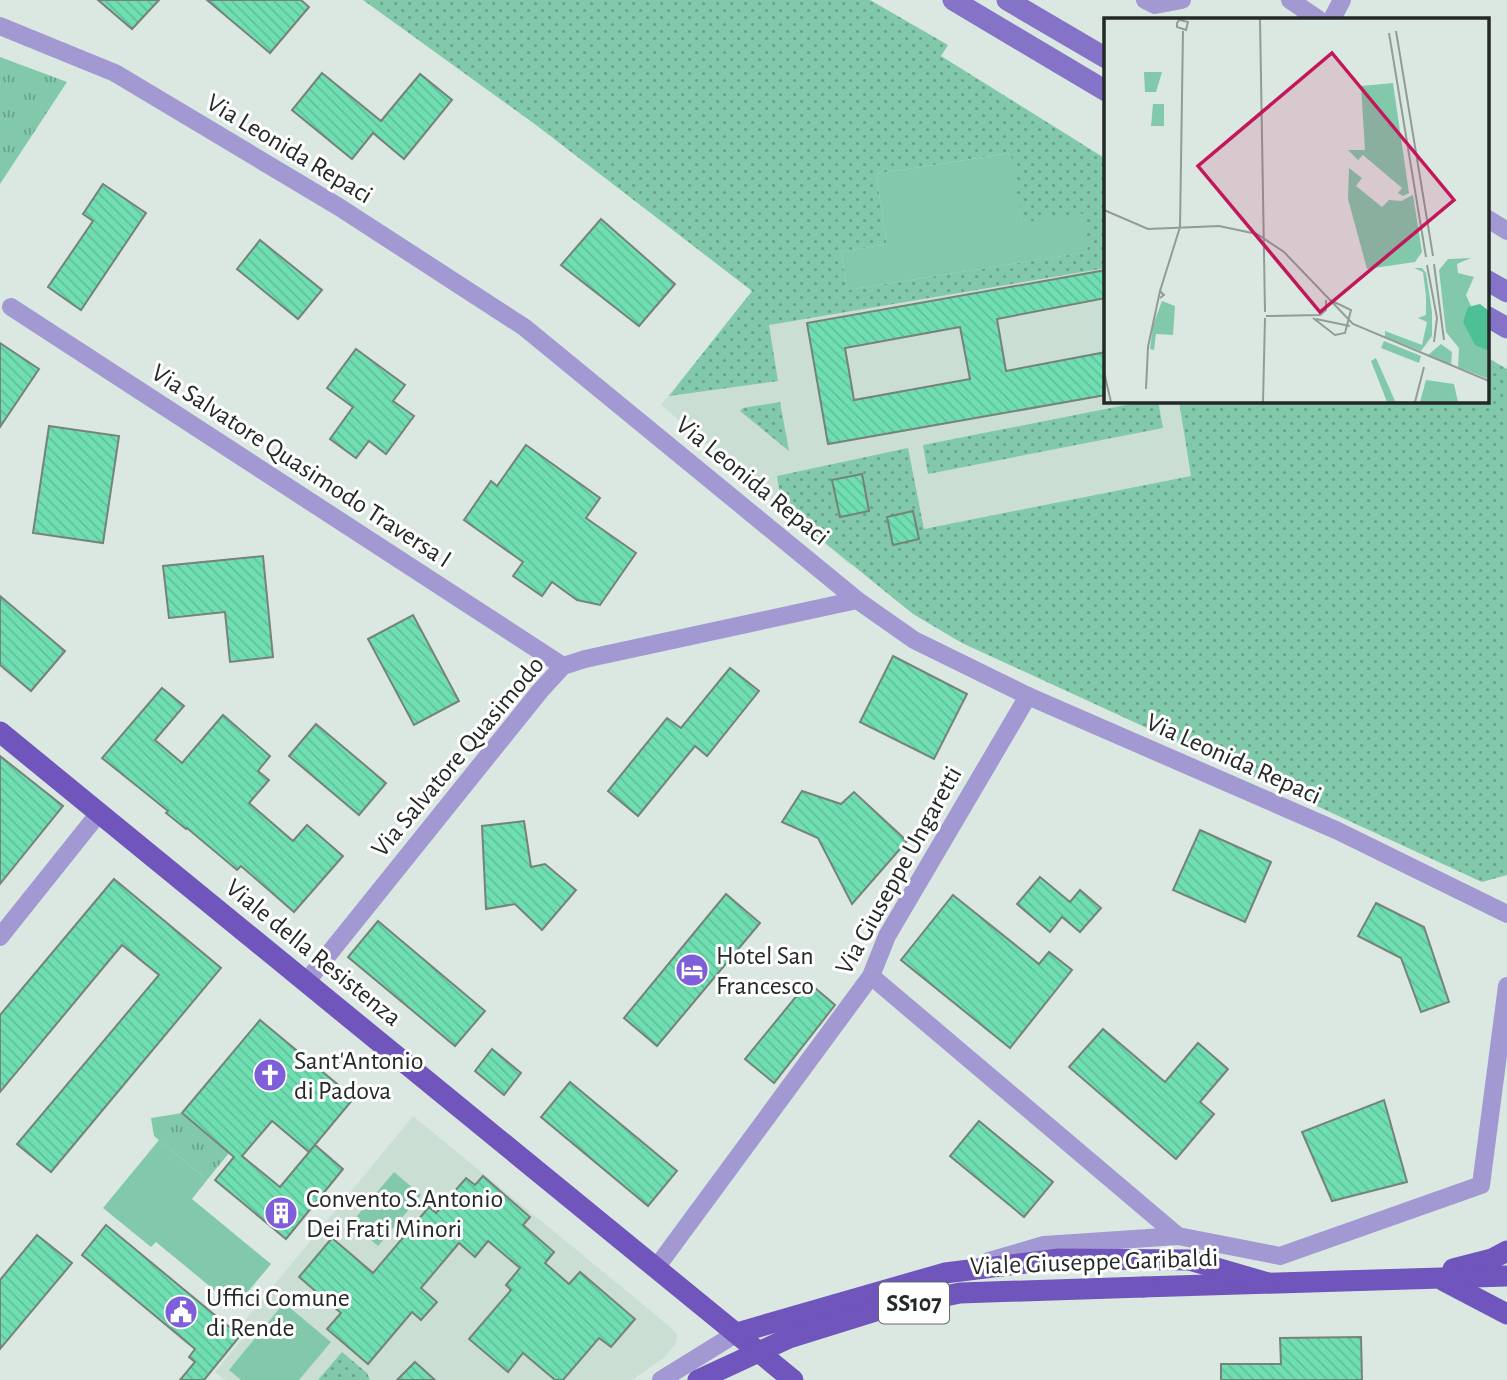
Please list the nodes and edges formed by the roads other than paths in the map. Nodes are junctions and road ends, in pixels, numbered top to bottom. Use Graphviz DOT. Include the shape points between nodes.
graph roads {
  1 [pos="953,0"];
  2 [pos="1007,0"];
  3 [pos="1145,0"];
  4 [pos="1182,0"];
  5 [pos="1290,0"];
  6 [pos="1342,0"];
  7 [pos="1317,18"];
  8 [pos="1333,18"];
  9 [pos="0,26"];
  10 [pos="1104,57"];
  11 [pos="1104,90"];
  12 [pos="1490,220"];
  13 [pos="1507,231"];
  14 [pos="1490,282"];
  15 [pos="1507,292"];
  16 [pos="11,307"];
  17 [pos="1490,318"];
  18 [pos="1507,328"];
  19 [pos="857,600"];
  20 [pos="564,666"];
  21 [pos="1028,696"];
  22 [pos="0,732"];
  23 [pos="99,813"];
  24 [pos="1507,914"];
  25 [pos="0,937"];
  26 [pos="872,976"];
  27 [pos="307,981"];
  28 [pos="1507,986"];
  29 [pos="1178,1236"];
  30 [pos="1507,1251"];
  31 [pos="656,1268"];
  32 [pos="945,1273"];
  33 [pos="1507,1276"];
  34 [pos="1414,1278"];
  35 [pos="1439,1279"];
  36 [pos="1268,1283"];
  37 [pos="1507,1314"];
  38 [pos="737,1333"];
  39 [pos="787,1379"];
  40 [pos="661,1380"];
  41 [pos="698,1380"];
  1 -- 11 [label="street"];
  2 -- 10 [label="street"];
  3 -- 4 [label="street" via="1155,5"];
  5 -- 7 [label="street"];
  6 -- 8 [label="street"];
  9 -- 19 [label="street, Via Leonida Repaci" via="115,74 339,207 524,327"];
  12 -- 13 [label="street"];
  14 -- 15 [label="street"];
  16 -- 20 [label="street, Via Salvatore Quasimodo Traversa I"];
  17 -- 18 [label="street"];
  19 -- 20 [label="street, Via Salvatore Quasimodo"];
  19 -- 21 [label="street, Via Leonida Repaci" via="914,640"];
  20 -- 27 [label="street, Via Salvatore Quasimodo"];
  21 -- 24 [label="street, Via Leonida Repaci" via="1338,831"];
  21 -- 26 [label="street, Via Giuseppe Ungaretti" via="887,936"];
  22 -- 23 [label="main road, Viale della Resistenza"];
  23 -- 25 [label="street"];
  23 -- 27 [label="main road, Viale della Resistenza"];
  26 -- 29 [label="street"];
  26 -- 31 [label="street, Via Giuseppe Ungaretti"];
  27 -- 31 [label="main road, Viale della Resistenza"];
  28 -- 29 [label="street" via="1481,1185 1280,1256"];
  29 -- 32 [label="street" via="1044,1245"];
  30 -- 34 [label="main road" via="1492,1259"];
  31 -- 38 [label="main road, Viale della Resistenza"];
  32 -- 36 [label="main road" via="1059,1259 1189,1260"];
  32 -- 38 [label="main road"];
  33 -- 35 [label="main road, Viale Giuseppe Garibaldi / SS107"];
  34 -- 35 [label="main road, Viale Giuseppe Garibaldi / SS107"];
  34 -- 36 [label="main road, Viale Giuseppe Garibaldi / SS107"];
  35 -- 37 [label="main road"];
  36 -- 41 [label="main road, Viale Giuseppe Garibaldi / SS107, bridge" via="960,1293 882,1309 789,1338"];
  38 -- 39 [label="main road, Viale della Resistenza"];
  38 -- 40 [label="street"];
}
